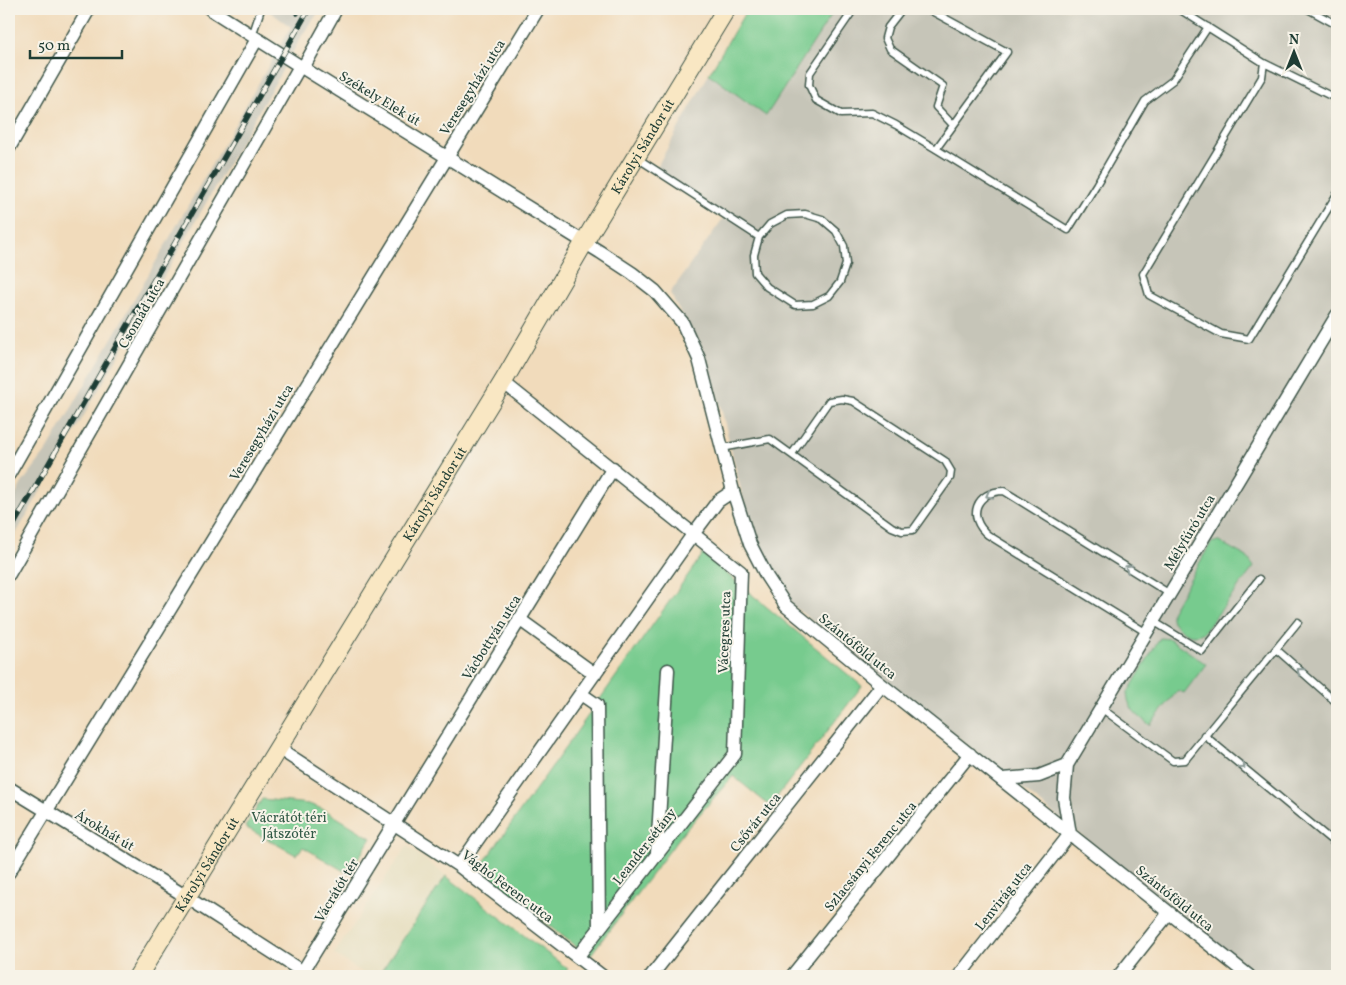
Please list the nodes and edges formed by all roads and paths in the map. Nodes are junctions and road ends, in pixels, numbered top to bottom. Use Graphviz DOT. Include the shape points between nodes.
graph roads {
  1 [pos="89,9"];
  2 [pos="210,9"];
  3 [pos="261,9"];
  4 [pos="336,9"];
  5 [pos="538,9"];
  6 [pos="726,9"];
  7 [pos="854,9"];
  8 [pos="902,9"];
  9 [pos="928,9"];
  10 [pos="1179,9"];
  11 [pos="1308,9"];
  12 [pos="1337,25"];
  13 [pos="1208,27"];
  14 [pos="254,37"];
  15 [pos="1264,63"];
  16 [pos="301,67"];
  17 [pos="1337,99"];
  18 [pos="953,126"];
  19 [pos="9,148"];
  20 [pos="936,148"];
  21 [pos="447,156"];
  22 [pos="636,157"];
  23 [pos="1337,194"];
  24 [pos="759,238"];
  25 [pos="585,243"];
  26 [pos="1337,315"];
  27 [pos="503,382"];
  28 [pos="722,448"];
  29 [pos="792,454"];
  30 [pos="613,468"];
  31 [pos="9,474"];
  32 [pos="733,491"];
  33 [pos="694,533"];
  34 [pos="9,574"];
  35 [pos="1259,579"];
  36 [pos="1170,594"];
  37 [pos="519,619"];
  38 [pos="1298,622"];
  39 [pos="1150,627"];
  40 [pos="1276,649"];
  41 [pos="668,670"];
  42 [pos="594,674"];
  43 [pos="882,685"];
  44 [pos="581,694"];
  45 [pos="1337,703"];
  46 [pos="1101,708"];
  47 [pos="1204,735"];
  48 [pos="278,748"];
  49 [pos="735,754"];
  50 [pos="970,754"];
  51 [pos="1067,765"];
  52 [pos="1003,779"];
  53 [pos="9,788"];
  54 [pos="46,812"];
  55 [pos="394,822"];
  56 [pos="1070,834"];
  57 [pos="1337,845"];
  58 [pos="657,853"];
  59 [pos="459,866"];
  60 [pos="9,872"];
  61 [pos="187,897"];
  62 [pos="1169,912"];
  63 [pos="599,929"];
  64 [pos="578,956"];
  65 [pos="302,974"];
  66 [pos="138,976"];
  67 [pos="602,976"];
  68 [pos="651,976"];
  69 [pos="792,976"];
  70 [pos="959,976"];
  71 [pos="1119,976"];
  72 [pos="1249,976"];
  1 -- 19 [label="street"];
  2 -- 14 [label="street, Székely Elek út"];
  3 -- 14 [label="lane"];
  4 -- 16 [label="street, Csomád utca"];
  5 -- 21 [label="street, Veresegyházi utca"];
  6 -- 22 [label="street, Károlyi Sándor út"];
  7 -- 20 [label="lane" via="810,73 808,85 816,100 841,114 872,113"];
  8 -- 18 [label="lane" via="888,27 885,38 890,49 943,86 936,107"];
  9 -- 18 [label="lane" via="1007,52"];
  10 -- 13 [label="lane"];
  11 -- 12 [label="lane"];
  13 -- 15 [label="lane"];
  13 -- 20 [label="lane" via="1173,80 1145,101 1068,230"];
  14 -- 16 [label="street, Székely Elek út"];
  14 -- 31 [label="street"];
  15 -- 17 [label="lane"];
  15 -- 23 [label="lane" via="1262,77 1143,274 1149,295 1221,334 1248,340"];
  16 -- 21 [label="street, Székely Elek út"];
  16 -- 34 [label="street, Csomád utca"];
  18 -- 20 [label="lane"];
  21 -- 25 [label="street, Székely Elek út"];
  21 -- 54 [label="street, Veresegyházi utca"];
  22 -- 24 [label="lane"];
  22 -- 25 [label="street, Károlyi Sándor út"];
  24 -- 24 [label="lane" via="754,255 755,273 767,287 795,305 813,304 829,296 840,282 846,264 844,246 836,230 822,219 804,214 786,215 770,224"];
  25 -- 27 [label="street, Károlyi Sándor út"];
  25 -- 28 [label="street, Szántóföld utca" via="655,291 682,322 699,359"];
  26 -- 36 [label="street, Mélyfúró utca"];
  27 -- 30 [label="street"];
  27 -- 48 [label="street, Károlyi Sándor út"];
  28 -- 29 [label="lane" via="770,439"];
  28 -- 32 [label="street, Szántóföld utca"];
  29 -- 29 [label="lane" via="902,532 913,530 950,478 951,470 945,461 854,401 842,399 829,401"];
  30 -- 33 [label="street"];
  30 -- 37 [label="street, Vácbottyán utca"];
  32 -- 33 [label="street" via="718,501"];
  32 -- 43 [label="street, Szántóföld utca" via="750,544 786,606"];
  33 -- 42 [label="street"];
  33 -- 49 [label="street, Vácegres utca" via="741,572"];
  35 -- 39 [label="lane" via="1202,651"];
  36 -- 39 [label="street, Mélyfúró utca"];
  36 -- 39 [label="lane, one-way" via="1004,491 987,494 980,501 976,517 988,535"];
  37 -- 42 [label="street"];
  37 -- 55 [label="street, Vácbottyán utca"];
  38 -- 40 [label="lane"];
  39 -- 46 [label="street, Mélyfúró utca"];
  45 -- 40 [label="lane, one-way"];
  40 -- 47 [label="lane"];
  41 -- 58 [label="street"];
  42 -- 44 [label="street"];
  43 -- 50 [label="street, Szántóföld utca"];
  43 -- 68 [label="street, Csővár utca"];
  44 -- 59 [label="street"];
  44 -- 63 [label="street" via="597,705"];
  46 -- 47 [label="lane" via="1173,761 1185,760"];
  46 -- 51 [label="street, Mélyfúró utca"];
  47 -- 57 [label="lane, one-way"];
  48 -- 55 [label="street"];
  48 -- 61 [label="street, Károlyi Sándor út"];
  49 -- 58 [label="street, Leander sétány"];
  50 -- 52 [label="street, Szántóföld utca"];
  50 -- 69 [label="street, Szlacsányi Ferenc utca"];
  51 -- 52 [label="street" via="1039,776"];
  51 -- 56 [label="street, Mélyfúró utca" via="1064,798"];
  52 -- 56 [label="street, Szántóföld utca"];
  53 -- 54 [label="street, Árokhát út"];
  54 -- 60 [label="street, Veresegyházi utca"];
  54 -- 61 [label="street, Árokhát út"];
  55 -- 59 [label="street, Vághó Ferenc utca"];
  55 -- 65 [label="street, Vácrátót tér"];
  56 -- 62 [label="street, Szántóföld utca"];
  56 -- 70 [label="street, Lenvirág utca"];
  58 -- 63 [label="street, Leander sétány"];
  59 -- 64 [label="street, Vághó Ferenc utca"];
  61 -- 65 [label="street, Vácrátót tér"];
  61 -- 66 [label="street, Károlyi Sándor út"];
  62 -- 71 [label="street"];
  62 -- 72 [label="street, Szántóföld utca"];
  63 -- 64 [label="street, Leander sétány"];
  64 -- 67 [label="street, Vághó Ferenc utca"];
}
